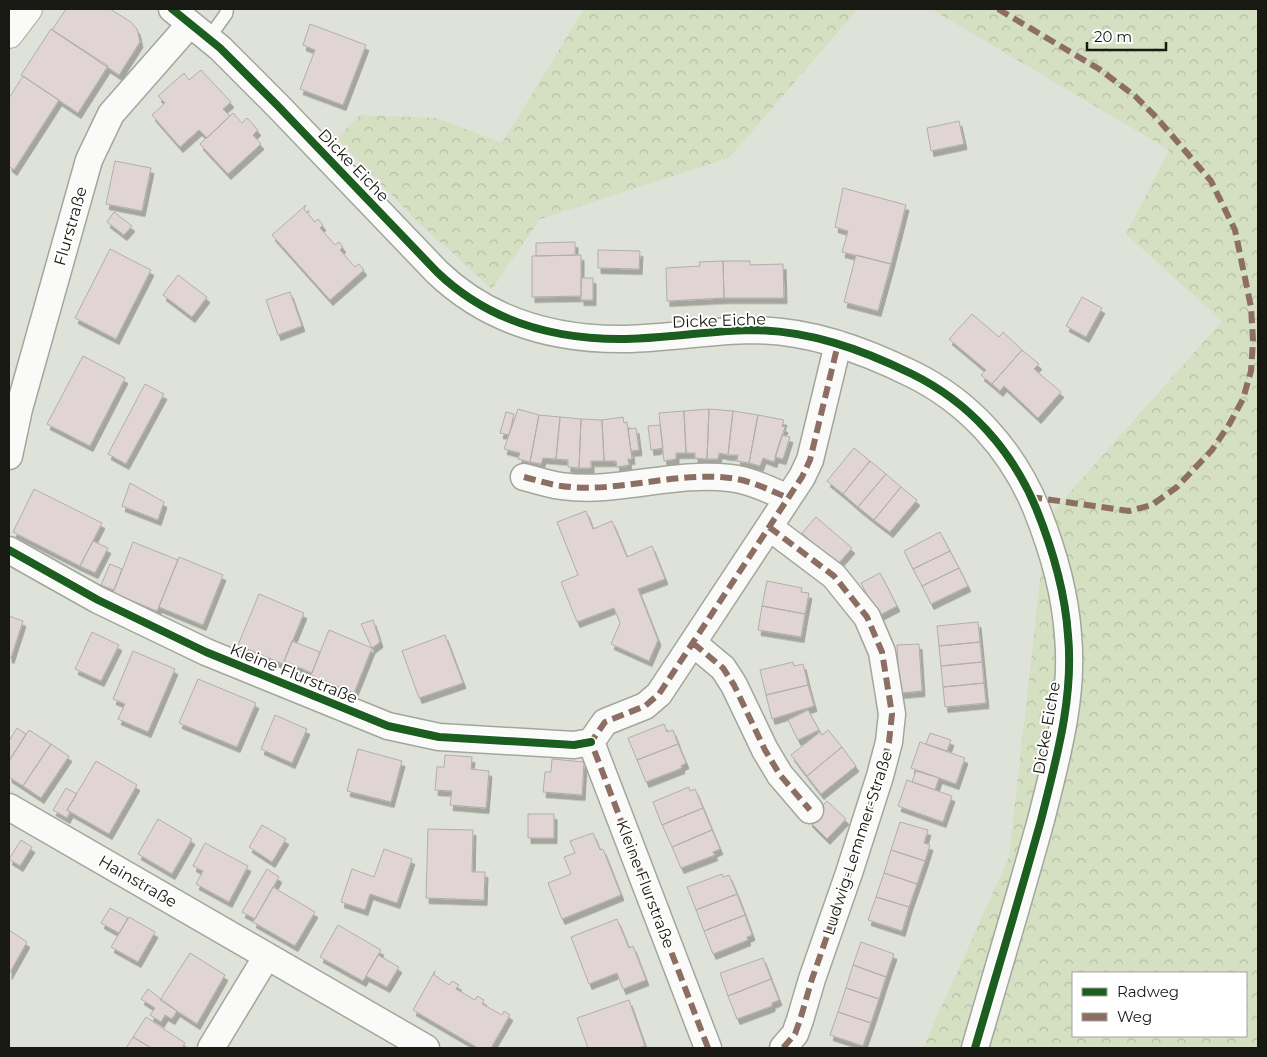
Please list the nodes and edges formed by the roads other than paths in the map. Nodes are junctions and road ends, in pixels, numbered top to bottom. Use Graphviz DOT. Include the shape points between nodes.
graph roads {
  1 [pos="28,9"];
  2 [pos="227,9"];
  3 [pos="190,24"];
  4 [pos="9,34"];
  5 [pos="838,344"];
  6 [pos="9,456"];
  7 [pos="524,477"];
  8 [pos="788,498"];
  9 [pos="769,527"];
  10 [pos="9,550"];
  11 [pos="693,643"];
  12 [pos="591,742"];
  13 [pos="9,807"];
  14 [pos="810,810"];
  15 [pos="267,956"];
  16 [pos="211,1048"];
  17 [pos="426,1048"];
  18 [pos="708,1048"];
  19 [pos="783,1048"];
  20 [pos="975,1048"];
  1 -- 4 [label="main road"];
  2 -- 3 [label="lane" via="226,14"];
  3 -- 5 [label="street, Dicke Eiche" via="278,105 436,272 457,292 488,311 552,334 625,339 751,330 790,332"];
  3 -- 6 [label="street, Flurstraße" via="112,114 89,160 19,409"];
  5 -- 8 [label="street" via="810,460"];
  5 -- 20 [label="street, Dicke Eiche" via="869,353 934,385 984,426 1018,472 1031,497 1051,546 1062,591 1069,637 1069,674 1056,762"];
  7 -- 8 [label="street" via="562,486 691,476 731,478"];
  8 -- 9 [label="street"];
  9 -- 11 [label="street"];
  9 -- 19 [label="street, Ludwig-Lemmer-Straße" via="834,576 867,617 882,652 892,714 880,776 849,873 795,1034"];
  10 -- 12 [label="street, Kleine Flurstraße" via="98,600 206,652 388,726 439,737 574,745"];
  11 -- 12 [label="street" via="653,701 605,722"];
  11 -- 14 [label="street" via="723,668 765,750"];
  12 -- 18 [label="street, Kleine Flurstraße"];
  13 -- 15 [label="street, Hainstraße"];
  15 -- 16 [label="street"];
  15 -- 17 [label="street, Hainstraße"];
}
